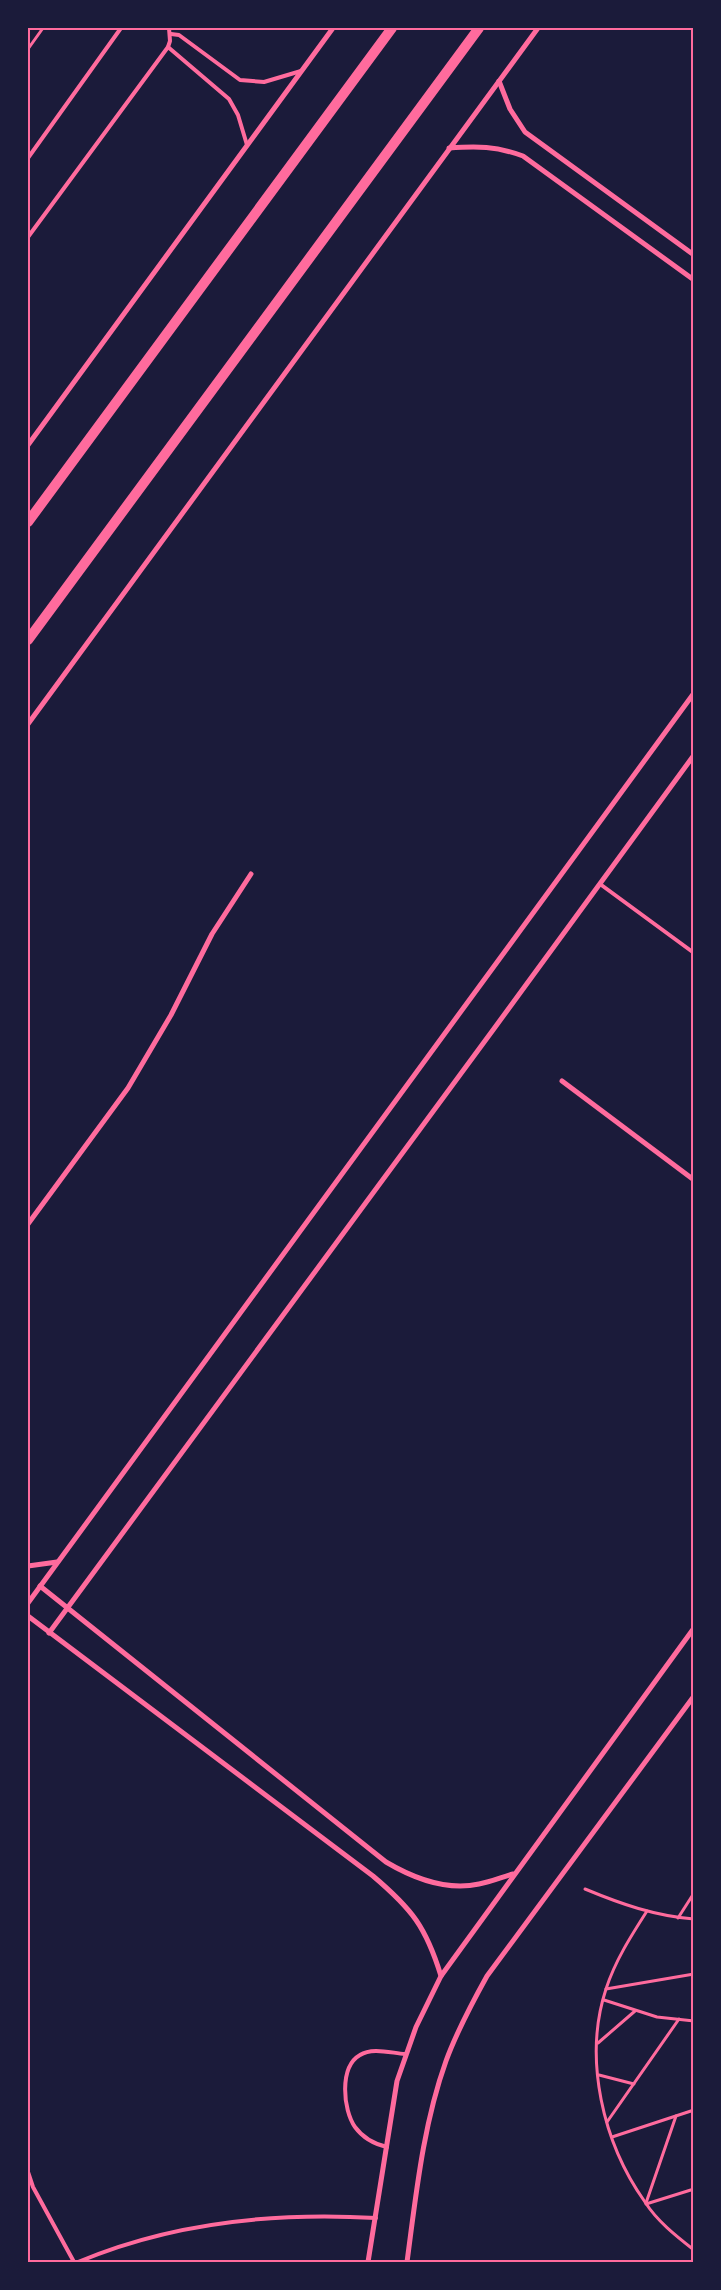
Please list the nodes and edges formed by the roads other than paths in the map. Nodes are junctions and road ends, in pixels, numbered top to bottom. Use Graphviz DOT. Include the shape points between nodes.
graph roads {
  1 [pos="121,28"];
  2 [pos="169,28"];
  3 [pos="333,28"];
  4 [pos="392,28"];
  5 [pos="479,28"];
  6 [pos="538,28"];
  7 [pos="170,34"];
  8 [pos="168,47"];
  9 [pos="301,71"];
  10 [pos="498,81"];
  11 [pos="247,145"];
  12 [pos="449,148"];
  13 [pos="28,158"];
  14 [pos="28,237"];
  15 [pos="694,255"];
  16 [pos="694,280"];
  17 [pos="28,445"];
  18 [pos="28,522"];
  19 [pos="28,640"];
  20 [pos="694,693"];
  21 [pos="28,724"];
  22 [pos="694,755"];
  23 [pos="251,874"];
  24 [pos="600,884"];
  25 [pos="694,953"];
  26 [pos="562,1081"];
  27 [pos="692,1176"];
  28 [pos="28,1224"];
  29 [pos="58,1562"];
  30 [pos="28,1566"];
  31 [pos="40,1586"];
  32 [pos="28,1603"];
  33 [pos="68,1606"];
  34 [pos="28,1616"];
  35 [pos="694,1628"];
  36 [pos="49,1632"];
  37 [pos="694,1696"];
  38 [pos="514,1874"];
  39 [pos="441,1976"];
  40 [pos="406,2054"];
  41 [pos="387,2147"];
  42 [pos="28,2172"];
  43 [pos="376,2218"];
  44 [pos="74,2262"];
  45 [pos="78,2262"];
  46 [pos="368,2262"];
  47 [pos="407,2262"];
  1 -- 13 [label="lane"];
  2 -- 7 [label="lane"];
  3 -- 9 [label="street"];
  4 -- 18 [label="main road"];
  5 -- 19 [label="main road"];
  6 -- 10 [label="street"];
  7 -- 8 [label="lane"];
  7 -- 9 [label="lane" via="179,35 234,77 248,82 264,82"];
  8 -- 11 [label="lane" via="229,98"];
  8 -- 14 [label="lane"];
  9 -- 11 [label="street"];
  10 -- 12 [label="street"];
  10 -- 15 [label="street" via="525,132"];
  11 -- 17 [label="street"];
  12 -- 16 [label="street" via="502,148 522,156"];
  12 -- 21 [label="street"];
  20 -- 29 [label="street"];
  22 -- 24 [label="street"];
  23 -- 28 [label="street" via="212,934 171,1015 128,1088"];
  24 -- 25 [label="lane"];
  24 -- 33 [label="street"];
  26 -- 27 [label="street"];
  29 -- 30 [label="street"];
  29 -- 31 [label="street"];
  31 -- 32 [label="street"];
  31 -- 33 [label="street"];
  33 -- 36 [label="street"];
  33 -- 38 [label="street" via="402,1872 419,1879 458,1885 478,1884"];
  34 -- 36 [label="street"];
  35 -- 38 [label="street"];
  36 -- 39 [label="street" via="401,1900 424,1930"];
  37 -- 47 [label="street" via="487,1976 464,2018 446,2062 433,2108 420,2169"];
  38 -- 39 [label="street"];
  39 -- 40 [label="street"];
  40 -- 41 [label="street" via="397,2081"];
  40 -- 41 [label="lane" via="366,2052 351,2063 347,2075 347,2108 354,2126 368,2140"];
  41 -- 43 [label="street"];
  42 -- 44 [label="lane"];
  43 -- 45 [label="lane" via="277,2217 189,2227 129,2243"];
  43 -- 46 [label="street"];
}
